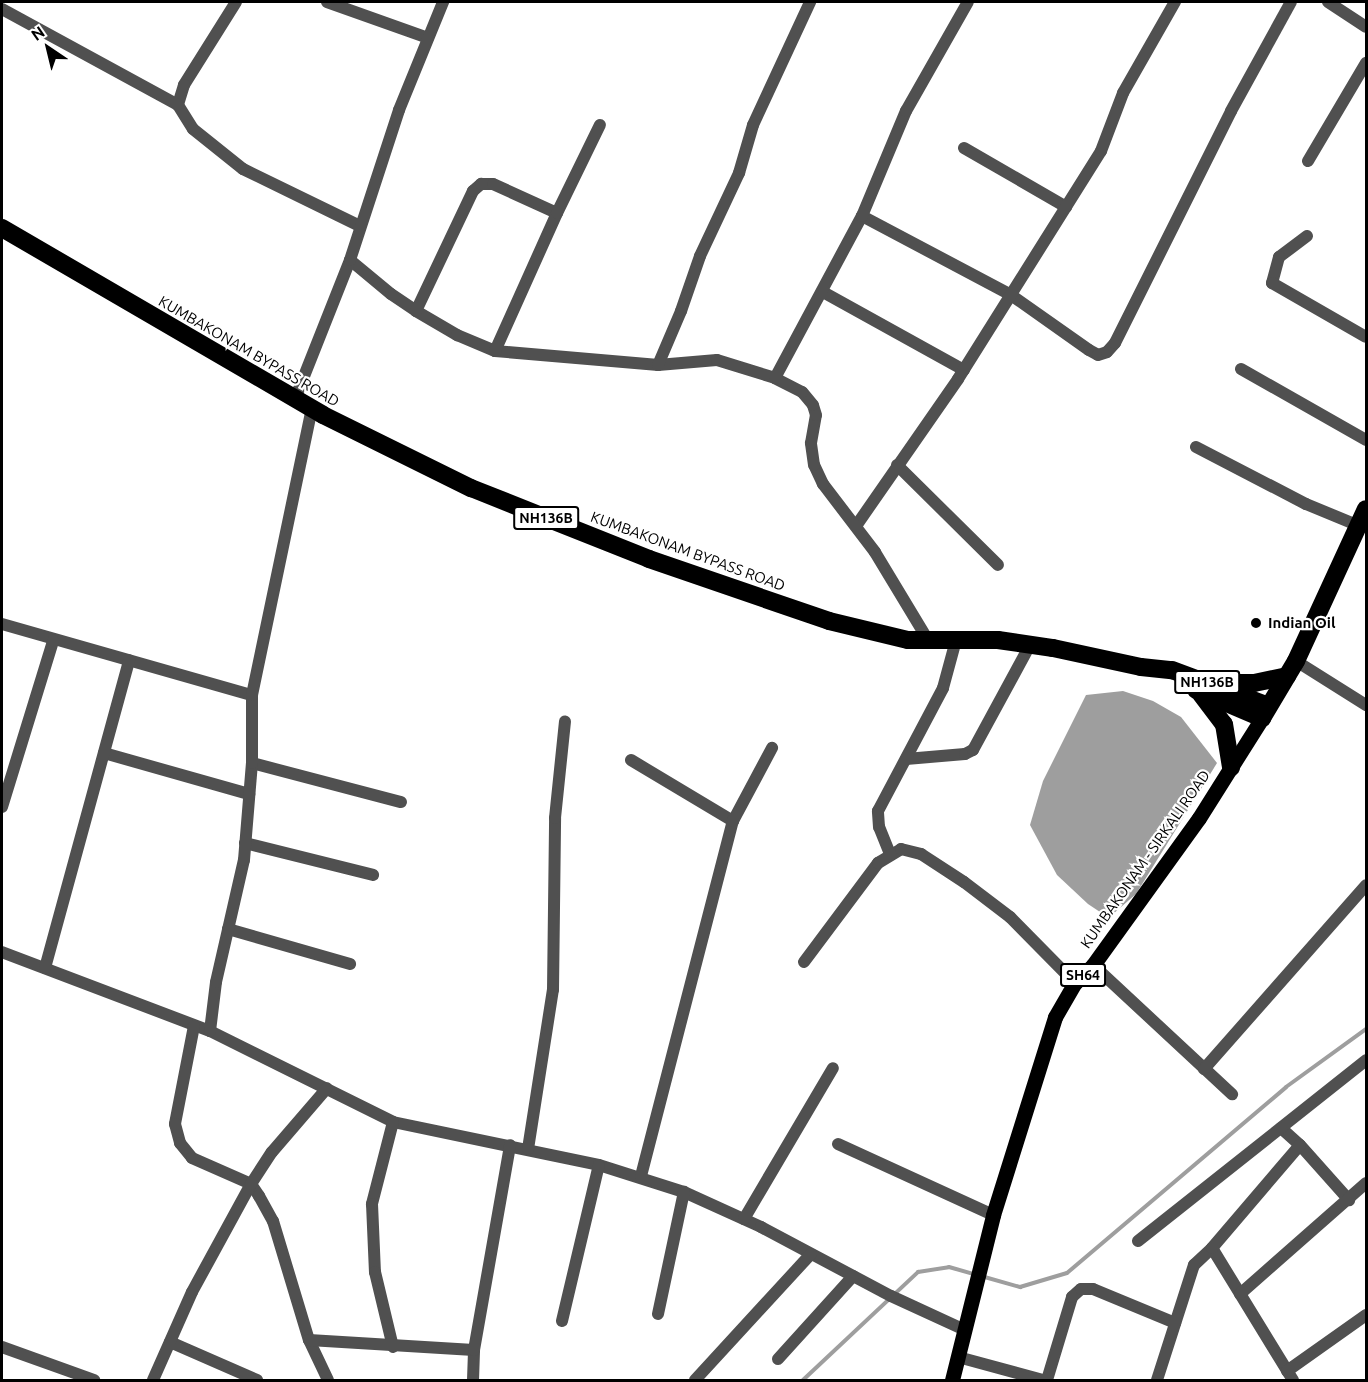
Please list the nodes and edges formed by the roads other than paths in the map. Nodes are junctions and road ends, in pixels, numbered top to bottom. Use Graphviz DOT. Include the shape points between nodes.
graph roads {
  1 [pos="236,2"];
  2 [pos="327,2"];
  3 [pos="443,2"];
  4 [pos="810,2"];
  5 [pos="968,2"];
  6 [pos="1175,2"];
  7 [pos="1291,2"];
  8 [pos="1328,2"];
  9 [pos="2,9"];
  10 [pos="1366,27"];
  11 [pos="428,38"];
  12 [pos="1366,63"];
  13 [pos="178,105"];
  14 [pos="600,125"];
  15 [pos="964,148"];
  16 [pos="1308,161"];
  17 [pos="1066,207"];
  18 [pos="557,213"];
  19 [pos="862,216"];
  20 [pos="360,226"];
  21 [pos="2,228"];
  22 [pos="1307,236"];
  23 [pos="350,260"];
  24 [pos="823,292"];
  25 [pos="1011,295"];
  26 [pos="416,311"];
  27 [pos="1366,337"];
  28 [pos="495,351"];
  29 [pos="658,365"];
  30 [pos="964,369"];
  31 [pos="1241,369"];
  32 [pos="775,378"];
  33 [pos="295,399"];
  34 [pos="312,409"];
  35 [pos="1366,440"];
  36 [pos="1196,447"];
  37 [pos="897,465"];
  38 [pos="1363,518"];
  39 [pos="856,526"];
  40 [pos="998,566"];
  41 [pos="2,624"];
  42 [pos="928,640"];
  43 [pos="956,640"];
  44 [pos="53,641"];
  45 [pos="1030,645"];
  46 [pos="129,660"];
  47 [pos="1291,669"];
  48 [pos="1204,687"];
  49 [pos="252,694"];
  50 [pos="1366,705"];
  51 [pos="1266,712"];
  52 [pos="565,722"];
  53 [pos="772,748"];
  54 [pos="104,753"];
  55 [pos="906,759"];
  56 [pos="631,760"];
  57 [pos="252,763"];
  58 [pos="1231,767"];
  59 [pos="249,794"];
  60 [pos="401,802"];
  61 [pos="2,807"];
  62 [pos="733,821"];
  63 [pos="245,843"];
  64 [pos="890,854"];
  65 [pos="373,875"];
  66 [pos="1366,885"];
  67 [pos="228,929"];
  68 [pos="2,952"];
  69 [pos="804,962"];
  70 [pos="350,964"];
  71 [pos="1093,965"];
  72 [pos="45,968"];
  73 [pos="1075,983"];
  74 [pos="194,1026"];
  75 [pos="210,1030"];
  76 [pos="1366,1060"];
  77 [pos="833,1068"];
  78 [pos="1204,1069"];
  79 [pos="327,1088"];
  80 [pos="1232,1094"];
  81 [pos="393,1122"];
  82 [pos="1281,1128"];
  83 [pos="838,1143"];
  84 [pos="510,1145"];
  85 [pos="1300,1145"];
  86 [pos="528,1149"];
  87 [pos="599,1165"];
  88 [pos="641,1176"];
  89 [pos="251,1184"];
  90 [pos="1366,1184"];
  91 [pos="684,1191"];
  92 [pos="1349,1200"];
  93 [pos="993,1215"];
  94 [pos="744,1219"];
  95 [pos="1138,1241"];
  96 [pos="1212,1248"];
  97 [pos="811,1254"];
  98 [pos="853,1276"];
  99 [pos="1240,1293"];
  100 [pos="658,1314"];
  101 [pos="1366,1315"];
  102 [pos="562,1321"];
  103 [pos="1175,1323"];
  104 [pos="965,1330"];
  105 [pos="309,1340"];
  106 [pos="170,1342"];
  107 [pos="2,1347"];
  108 [pos="393,1347"];
  109 [pos="474,1350"];
  110 [pos="958,1358"];
  111 [pos="778,1359"];
  112 [pos="1290,1376"];
  113 [pos="94,1380"];
  114 [pos="153,1380"];
  115 [pos="257,1380"];
  116 [pos="328,1380"];
  117 [pos="473,1380"];
  118 [pos="695,1380"];
  119 [pos="952,1380"];
  120 [pos="1045,1380"];
  121 [pos="1157,1380"];
  1 -- 13 [label="street" via="184,85"];
  2 -- 11 [label="street"];
  3 -- 11 [label="street"];
  4 -- 29 [label="street" via="753,124 739,173 700,256"];
  5 -- 19 [label="street" via="906,111"];
  6 -- 17 [label="street" via="1123,93 1101,151"];
  7 -- 25 [label="street" via="1107,352 1098,355 1089,350"];
  8 -- 10 [label="street"];
  9 -- 13 [label="street"];
  11 -- 20 [label="street"];
  12 -- 16 [label="street"];
  13 -- 20 [label="street" via="193,129 243,169"];
  14 -- 18 [label="street"];
  15 -- 17 [label="street"];
  17 -- 25 [label="street"];
  18 -- 26 [label="street" via="493,184 481,184 473,190"];
  18 -- 28 [label="street"];
  19 -- 24 [label="street"];
  19 -- 25 [label="street"];
  20 -- 23 [label="street"];
  21 -- 33 [label="highway, KUMBAKONAM BYPASS ROAD / NH136B"];
  22 -- 27 [label="street" via="1279,257 1272,283"];
  23 -- 26 [label="street"];
  23 -- 33 [label="street"];
  24 -- 30 [label="street"];
  24 -- 32 [label="street"];
  25 -- 30 [label="street"];
  26 -- 28 [label="street"];
  28 -- 29 [label="street"];
  29 -- 32 [label="street" via="717,360"];
  30 -- 37 [label="street"];
  31 -- 35 [label="street"];
  32 -- 39 [label="street" via="802,393 813,405 814,465 823,484"];
  33 -- 34 [label="highway, KUMBAKONAM BYPASS ROAD / NH136B"];
  34 -- 42 [label="highway, KUMBAKONAM BYPASS ROAD / NH136B" via="471,488 649,559 829,621 908,640"];
  34 -- 49 [label="street"];
  36 -- 38 [label="street" via="1306,504"];
  37 -- 39 [label="street"];
  37 -- 40 [label="street"];
  38 -- 47 [label="highway, KUMBAKONAM - SIRKALI ROAD"];
  39 -- 42 [label="street"];
  41 -- 44 [label="street"];
  42 -- 43 [label="highway, KUMBAKONAM BYPASS ROAD / NH136B"];
  43 -- 45 [label="highway, KUMBAKONAM BYPASS ROAD / NH136B"];
  43 -- 55 [label="street" via="943,688"];
  44 -- 46 [label="street"];
  44 -- 61 [label="street"];
  45 -- 48 [label="highway, KUMBAKONAM BYPASS ROAD / NH136B" via="1142,668 1172,670"];
  45 -- 55 [label="street" via="973,750"];
  46 -- 49 [label="street"];
  46 -- 54 [label="street"];
  47 -- 48 [label="highway" via="1254,682"];
  47 -- 50 [label="street"];
  47 -- 51 [label="highway, KUMBAKONAM - SIRKALI ROAD"];
  48 -- 51 [label="highway, KUMBAKONAM BYPASS ROAD / NH136B"];
  48 -- 58 [label="highway" via="1224,724"];
  49 -- 57 [label="street"];
  51 -- 58 [label="main road, KUMBAKONAM - SIRKALI ROAD / SH64"];
  52 -- 86 [label="street" via="555,818 554,990"];
  53 -- 62 [label="street"];
  54 -- 59 [label="street"];
  54 -- 72 [label="street"];
  55 -- 64 [label="street" via="878,811 879,827"];
  56 -- 62 [label="street"];
  57 -- 59 [label="street"];
  57 -- 60 [label="street"];
  58 -- 71 [label="main road, KUMBAKONAM - SIRKALI ROAD / SH64"];
  59 -- 63 [label="street"];
  62 -- 88 [label="street"];
  63 -- 65 [label="street"];
  63 -- 67 [label="street"];
  64 -- 69 [label="street" via="878,863"];
  64 -- 73 [label="street" via="901,849 921,854 964,882 1010,917"];
  66 -- 78 [label="street"];
  67 -- 70 [label="street"];
  67 -- 75 [label="street"];
  68 -- 72 [label="street"];
  71 -- 73 [label="main road, KUMBAKONAM - SIRKALI ROAD / SH64"];
  71 -- 78 [label="street"];
  72 -- 74 [label="street"];
  73 -- 93 [label="main road, KUMBAKONAM - SIRKALI ROAD / SH64" via="1055,1017 1042,1052"];
  74 -- 75 [label="street"];
  74 -- 89 [label="street" via="175,1124 180,1143 192,1158"];
  75 -- 79 [label="street"];
  76 -- 82 [label="street"];
  77 -- 94 [label="street"];
  78 -- 80 [label="street"];
  79 -- 81 [label="street"];
  79 -- 89 [label="street" via="272,1152"];
  81 -- 84 [label="street"];
  81 -- 108 [label="street" via="372,1204 375,1272"];
  82 -- 85 [label="street"];
  82 -- 95 [label="street"];
  83 -- 93 [label="street"];
  84 -- 86 [label="street"];
  84 -- 109 [label="street"];
  85 -- 92 [label="street"];
  85 -- 96 [label="street"];
  86 -- 87 [label="street"];
  87 -- 88 [label="street"];
  87 -- 102 [label="street"];
  88 -- 91 [label="street"];
  89 -- 105 [label="street" via="273,1221"];
  89 -- 106 [label="street" via="192,1292"];
  90 -- 92 [label="street"];
  91 -- 94 [label="street"];
  91 -- 100 [label="street"];
  92 -- 99 [label="street"];
  93 -- 104 [label="main road, KUMBAKONAM - SIRKALI ROAD / SH64"];
  94 -- 97 [label="street"];
  96 -- 99 [label="street"];
  96 -- 103 [label="street" via="1194,1265"];
  97 -- 98 [label="street"];
  97 -- 118 [label="street"];
  98 -- 104 [label="street"];
  98 -- 111 [label="street"];
  99 -- 112 [label="street"];
  101 -- 112 [label="street"];
  103 -- 120 [label="street" via="1093,1289 1081,1289 1072,1297"];
  103 -- 121 [label="street"];
  104 -- 110 [label="main road, KUMBAKONAM - SIRKALI ROAD / SH64"];
  105 -- 108 [label="street"];
  105 -- 116 [label="street"];
  106 -- 114 [label="street"];
  106 -- 115 [label="street"];
  107 -- 113 [label="street"];
  108 -- 109 [label="street"];
  109 -- 117 [label="street"];
  110 -- 119 [label="main road, KUMBAKONAM - SIRKALI ROAD / SH64"];
  110 -- 120 [label="street"];
}
